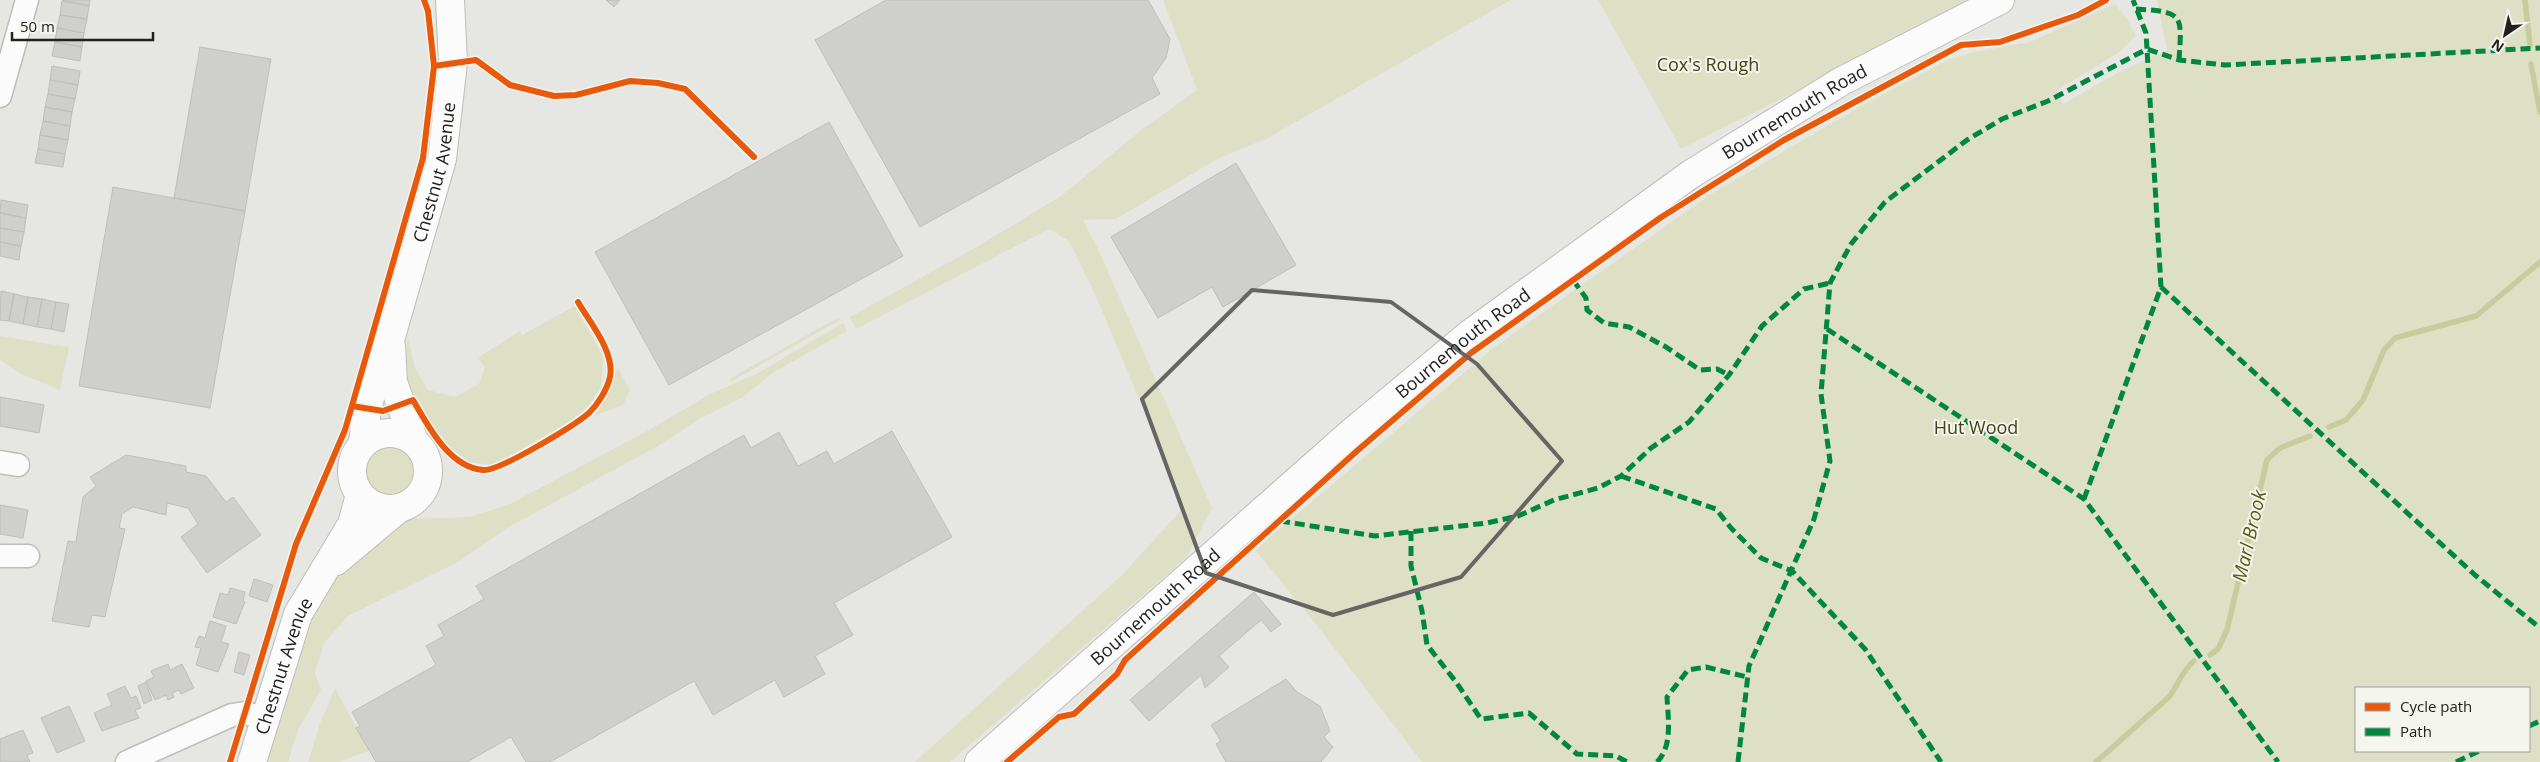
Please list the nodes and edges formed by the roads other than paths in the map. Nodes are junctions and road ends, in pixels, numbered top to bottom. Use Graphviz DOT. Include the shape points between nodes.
graph roads {
  1 [pos="27,0"];
  2 [pos="450,0"];
  3 [pos="2000,0"];
  4 [pos="0,96"];
  5 [pos="390,340"];
  6 [pos="413,440"];
  7 [pos="363,442"];
  8 [pos="360,495"];
  9 [pos="398,509"];
  10 [pos="0,556"];
  11 [pos="28,556"];
  12 [pos="321,572"];
  13 [pos="265,718"];
  14 [pos="127,762"];
  15 [pos="252,762"];
  16 [pos="979,762"];
  1 -- 4 [label="street"];
  2 -- 5 [label="street, Chestnut Avenue" via="453,63 442,159"];
  3 -- 16 [label="street, Bournemouth Road" via="1842,80 1691,174 1471,333 1351,433"];
  5 -- 6 [label="street, Chestnut Avenue" via="393,382"];
  5 -- 7 [label="street, Chestnut Avenue" via="371,394"];
  6 -- 7 [label="street" via="401,433 388,432"];
  6 -- 9 [label="street" via="426,457 427,483 412,503"];
  7 -- 8 [label="street" via="356,452 352,468 354,486"];
  8 -- 9 [label="street" via="378,507"];
  8 -- 12 [label="street, Chestnut Avenue" via="352,524"];
  9 -- 12 [label="street, Chestnut Avenue" via="369,536"];
  10 -- 11 [label="street"];
  12 -- 13 [label="street, Chestnut Avenue" via="298,614"];
  13 -- 14 [label="street" via="244,713 232,716"];
  13 -- 15 [label="street, Chestnut Avenue"];
}
